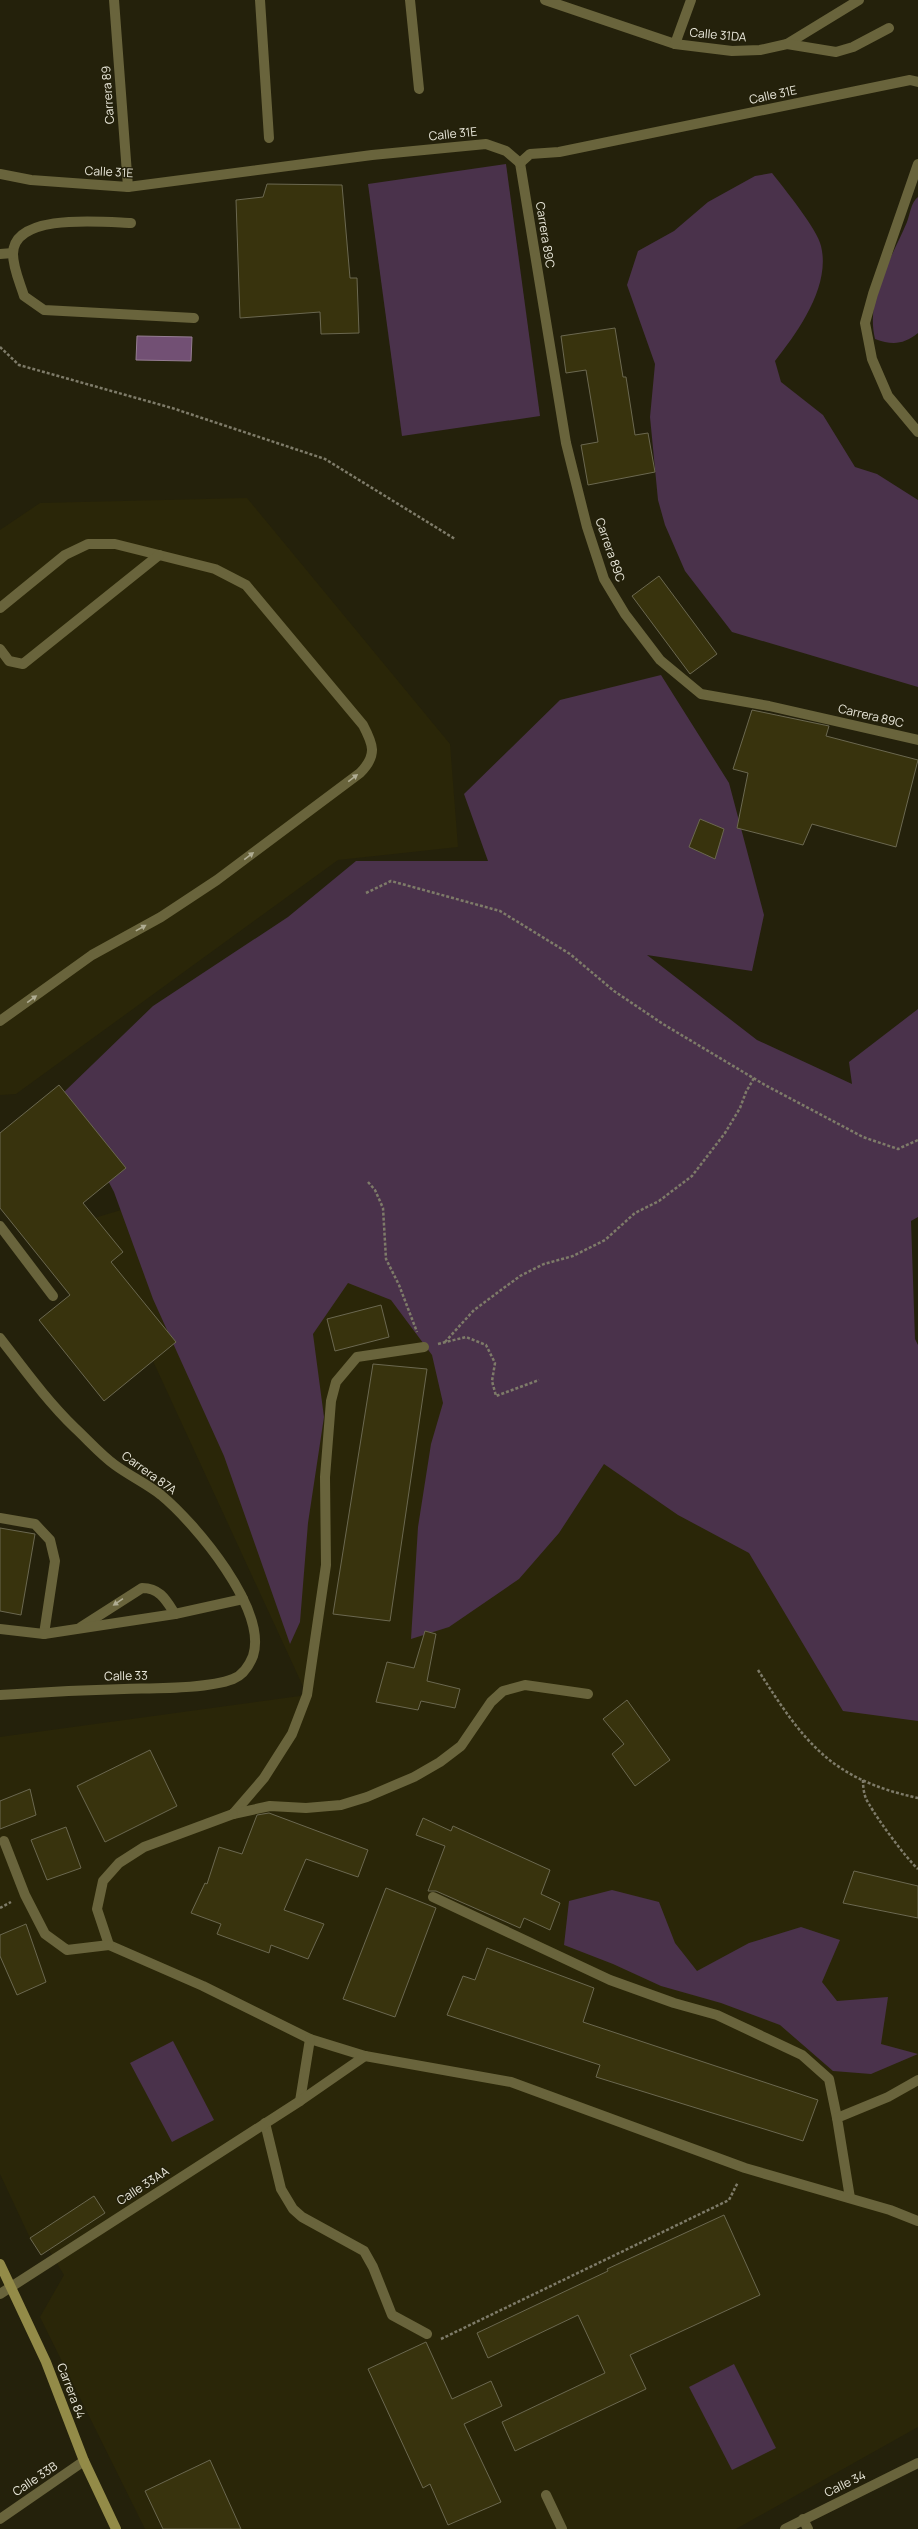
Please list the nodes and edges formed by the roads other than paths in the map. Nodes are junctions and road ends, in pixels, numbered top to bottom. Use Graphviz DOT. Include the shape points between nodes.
graph roads {
  1 [pos="114,0"];
  2 [pos="260,0"];
  3 [pos="410,0"];
  4 [pos="545,0"];
  5 [pos="691,0"];
  6 [pos="859,0"];
  7 [pos="889,28"];
  8 [pos="675,44"];
  9 [pos="787,44"];
  10 [pos="918,82"];
  11 [pos="419,89"];
  12 [pos="269,138"];
  13 [pos="520,163"];
  14 [pos="918,164"];
  15 [pos="0,174"];
  16 [pos="128,188"];
  17 [pos="130,222"];
  18 [pos="13,253"];
  19 [pos="0,254"];
  20 [pos="194,318"];
  21 [pos="918,432"];
  22 [pos="159,555"];
  23 [pos="0,608"];
  24 [pos="0,649"];
  25 [pos="918,740"];
  26 [pos="0,1021"];
  27 [pos="0,1226"];
  28 [pos="52,1296"];
  29 [pos="0,1338"];
  30 [pos="424,1347"];
  31 [pos="0,1518"];
  32 [pos="243,1599"];
  33 [pos="175,1614"];
  34 [pos="79,1628"];
  35 [pos="0,1629"];
  36 [pos="44,1634"];
  37 [pos="249,1667"];
  38 [pos="588,1694"];
  39 [pos="0,1695"];
  40 [pos="233,1814"];
  41 [pos="4,1841"];
  42 [pos="433,1897"];
  43 [pos="109,1945"];
  44 [pos="310,2039"];
  45 [pos="365,2056"];
  46 [pos="918,2080"];
  47 [pos="300,2100"];
  48 [pos="837,2118"];
  49 [pos="265,2123"];
  50 [pos="850,2198"];
  51 [pos="918,2221"];
  52 [pos="0,2264"];
  53 [pos="10,2288"];
  54 [pos="0,2294"];
  55 [pos="427,2334"];
  56 [pos="84,2461"];
  57 [pos="918,2463"];
  58 [pos="546,2495"];
  59 [pos="0,2519"];
  60 [pos="803,2519"];
  61 [pos="116,2529"];
  62 [pos="562,2529"];
  63 [pos="785,2529"];
  64 [pos="808,2529"];
  1 -- 16 [label="street, Carrera 89"];
  2 -- 12 [label="street"];
  3 -- 11 [label="street"];
  4 -- 8 [label="street, Calle 31DA"];
  5 -- 8 [label="street"];
  6 -- 9 [label="street"];
  7 -- 9 [label="street, Calle 31DA" via="853,47 836,52"];
  8 -- 9 [label="street, Calle 31DA" via="732,51 760,50"];
  10 -- 13 [label="street, Calle 31E" via="910,80 560,152 530,154"];
  13 -- 16 [label="street, Calle 31E" via="506,151 486,144 372,155"];
  13 -- 25 [label="street, Carrera 89C" via="566,443 587,527 604,579 624,614 660,660 701,694 769,706"];
  14 -- 21 [label="street" via="865,324 872,359 888,396"];
  15 -- 16 [label="street, Calle 31E" via="31,180"];
  17 -- 18 [label="street" via="80,221 38,225 21,236"];
  18 -- 19 [label="street"];
  18 -- 20 [label="street" via="24,296 44,310"];
  22 -- 23 [label="street" via="116,544 88,544 65,555"];
  22 -- 24 [label="street" via="23,664 9,661"];
  26 -- 22 [label="street, one-way" via="92,955 161,917 217,880 368,765 372,742 362,725 246,585 215,569"];
  27 -- 28 [label="street"];
  29 -- 32 [label="street, Carrera 87A" via="37,1388 74,1427 114,1464 161,1495 193,1528 218,1560"];
  30 -- 40 [label="street" via="357,1357 336,1382 331,1401 325,1477 326,1565 307,1695 292,1734 264,1778"];
  31 -- 36 [label="street" via="35,1524 50,1540 55,1561"];
  32 -- 33 [label="street"];
  32 -- 37 [label="street, Carrera 87A" via="254,1629 256,1647"];
  33 -- 34 [label="street"];
  33 -- 34 [label="street, one-way" via="164,1596 153,1588 142,1588"];
  34 -- 36 [label="street"];
  35 -- 36 [label="street"];
  37 -- 39 [label="street, Calle 33" via="234,1678 168,1688"];
  38 -- 40 [label="street" via="524,1684 503,1691 491,1702 461,1746 414,1777 341,1805 306,1808 270,1806"];
  40 -- 43 [label="street" via="144,1847 119,1863 103,1881 97,1910"];
  41 -- 43 [label="street" via="25,1895 45,1934 67,1950"];
  42 -- 48 [label="street" via="610,1980 717,2015 802,2055 829,2079"];
  43 -- 44 [label="street" via="202,1986"];
  44 -- 45 [label="street"];
  44 -- 47 [label="street"];
  45 -- 47 [label="street, Calle 33AA"];
  45 -- 50 [label="street" via="511,2082 745,2168"];
  46 -- 48 [label="street" via="888,2097"];
  47 -- 49 [label="street, Calle 33AA"];
  48 -- 50 [label="street"];
  49 -- 53 [label="street, Calle 33AA"];
  49 -- 55 [label="street" via="281,2189 293,2209 302,2218 364,2251 374,2267 392,2315"];
  50 -- 51 [label="street"];
  52 -- 53 [label="street, Carrera 84"];
  53 -- 54 [label="street, Calle 33AA"];
  53 -- 56 [label="street, Carrera 84" via="46,2362"];
  56 -- 59 [label="street, Calle 33B"];
  56 -- 61 [label="street, Carrera 84"];
  57 -- 60 [label="street, Calle 34"];
  58 -- 62 [label="street"];
  60 -- 63 [label="street, Calle 34"];
  60 -- 64 [label="street"];
}
